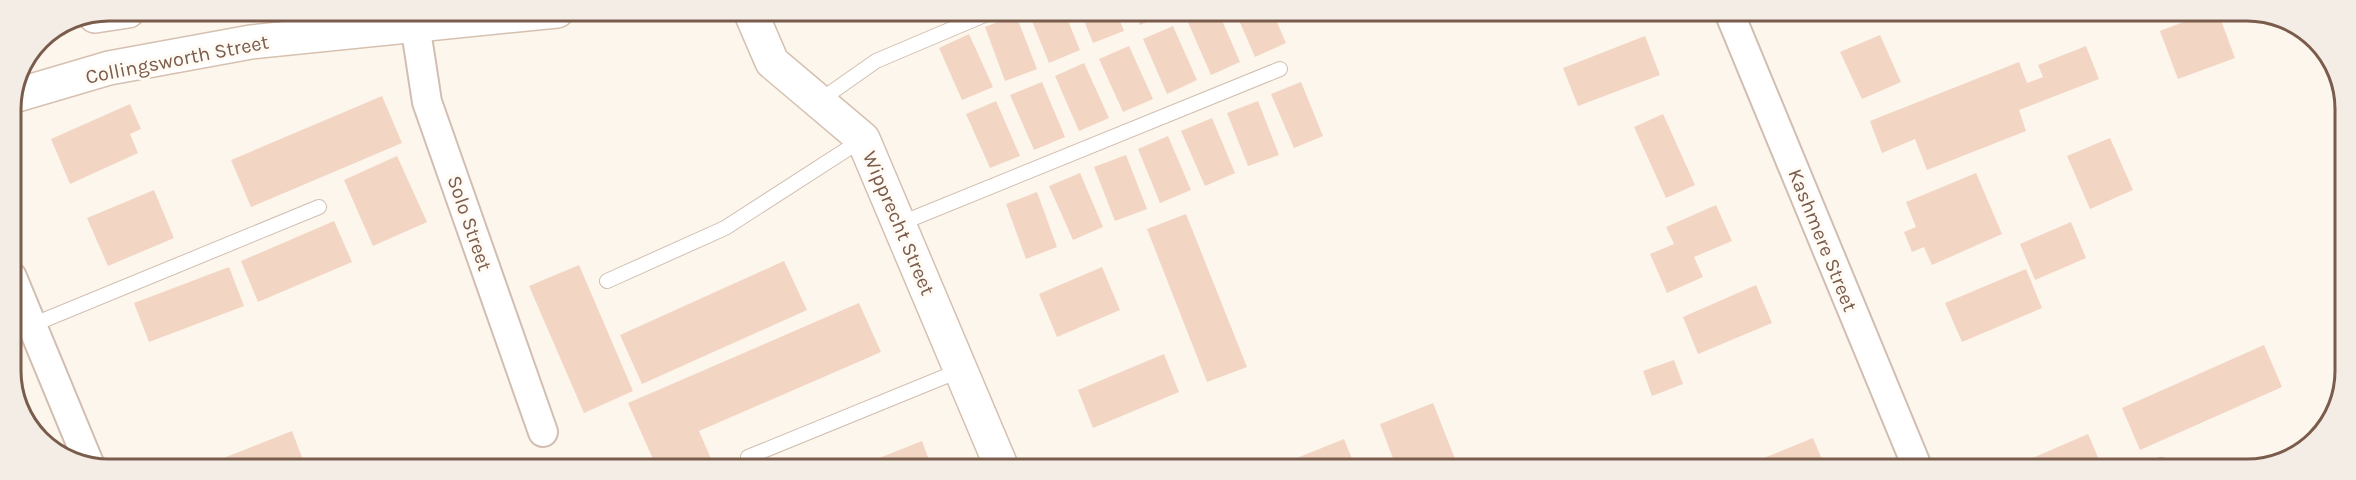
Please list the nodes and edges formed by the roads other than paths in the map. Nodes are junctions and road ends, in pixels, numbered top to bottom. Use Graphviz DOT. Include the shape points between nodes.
graph roads {
  1 [pos="393,21"];
  2 [pos="414,21"];
  3 [pos="754,21"];
  4 [pos="970,21"];
  5 [pos="1733,21"];
  6 [pos="1280,69"];
  7 [pos="23,94"];
  8 [pos="819,101"];
  9 [pos="863,139"];
  10 [pos="320,207"];
  11 [pos="899,224"];
  12 [pos="607,281"];
  13 [pos="21,299"];
  14 [pos="32,325"];
  15 [pos="961,370"];
  16 [pos="543,432"];
  17 [pos="86,456"];
  18 [pos="748,457"];
  19 [pos="998,459"];
  20 [pos="1914,459"];
  1 -- 7 [label="main road, Collingsworth Street" via="120,66"];
  2 -- 16 [label="street, Solo Street" via="427,102"];
  3 -- 8 [label="main road, Wipprecht Street" via="771,62"];
  4 -- 8 [label="lane" via="876,61"];
  5 -- 20 [label="street, Kashmere Street"];
  6 -- 11 [label="lane"];
  8 -- 9 [label="main road, Wipprecht Street"];
  9 -- 11 [label="main road, Wipprecht Street"];
  9 -- 12 [label="lane" via="725,228"];
  10 -- 14 [label="lane"];
  11 -- 15 [label="main road, Wipprecht Street"];
  13 -- 14 [label="street"];
  14 -- 17 [label="street"];
  15 -- 18 [label="lane"];
  15 -- 19 [label="main road, Wipprecht Street"];
}
